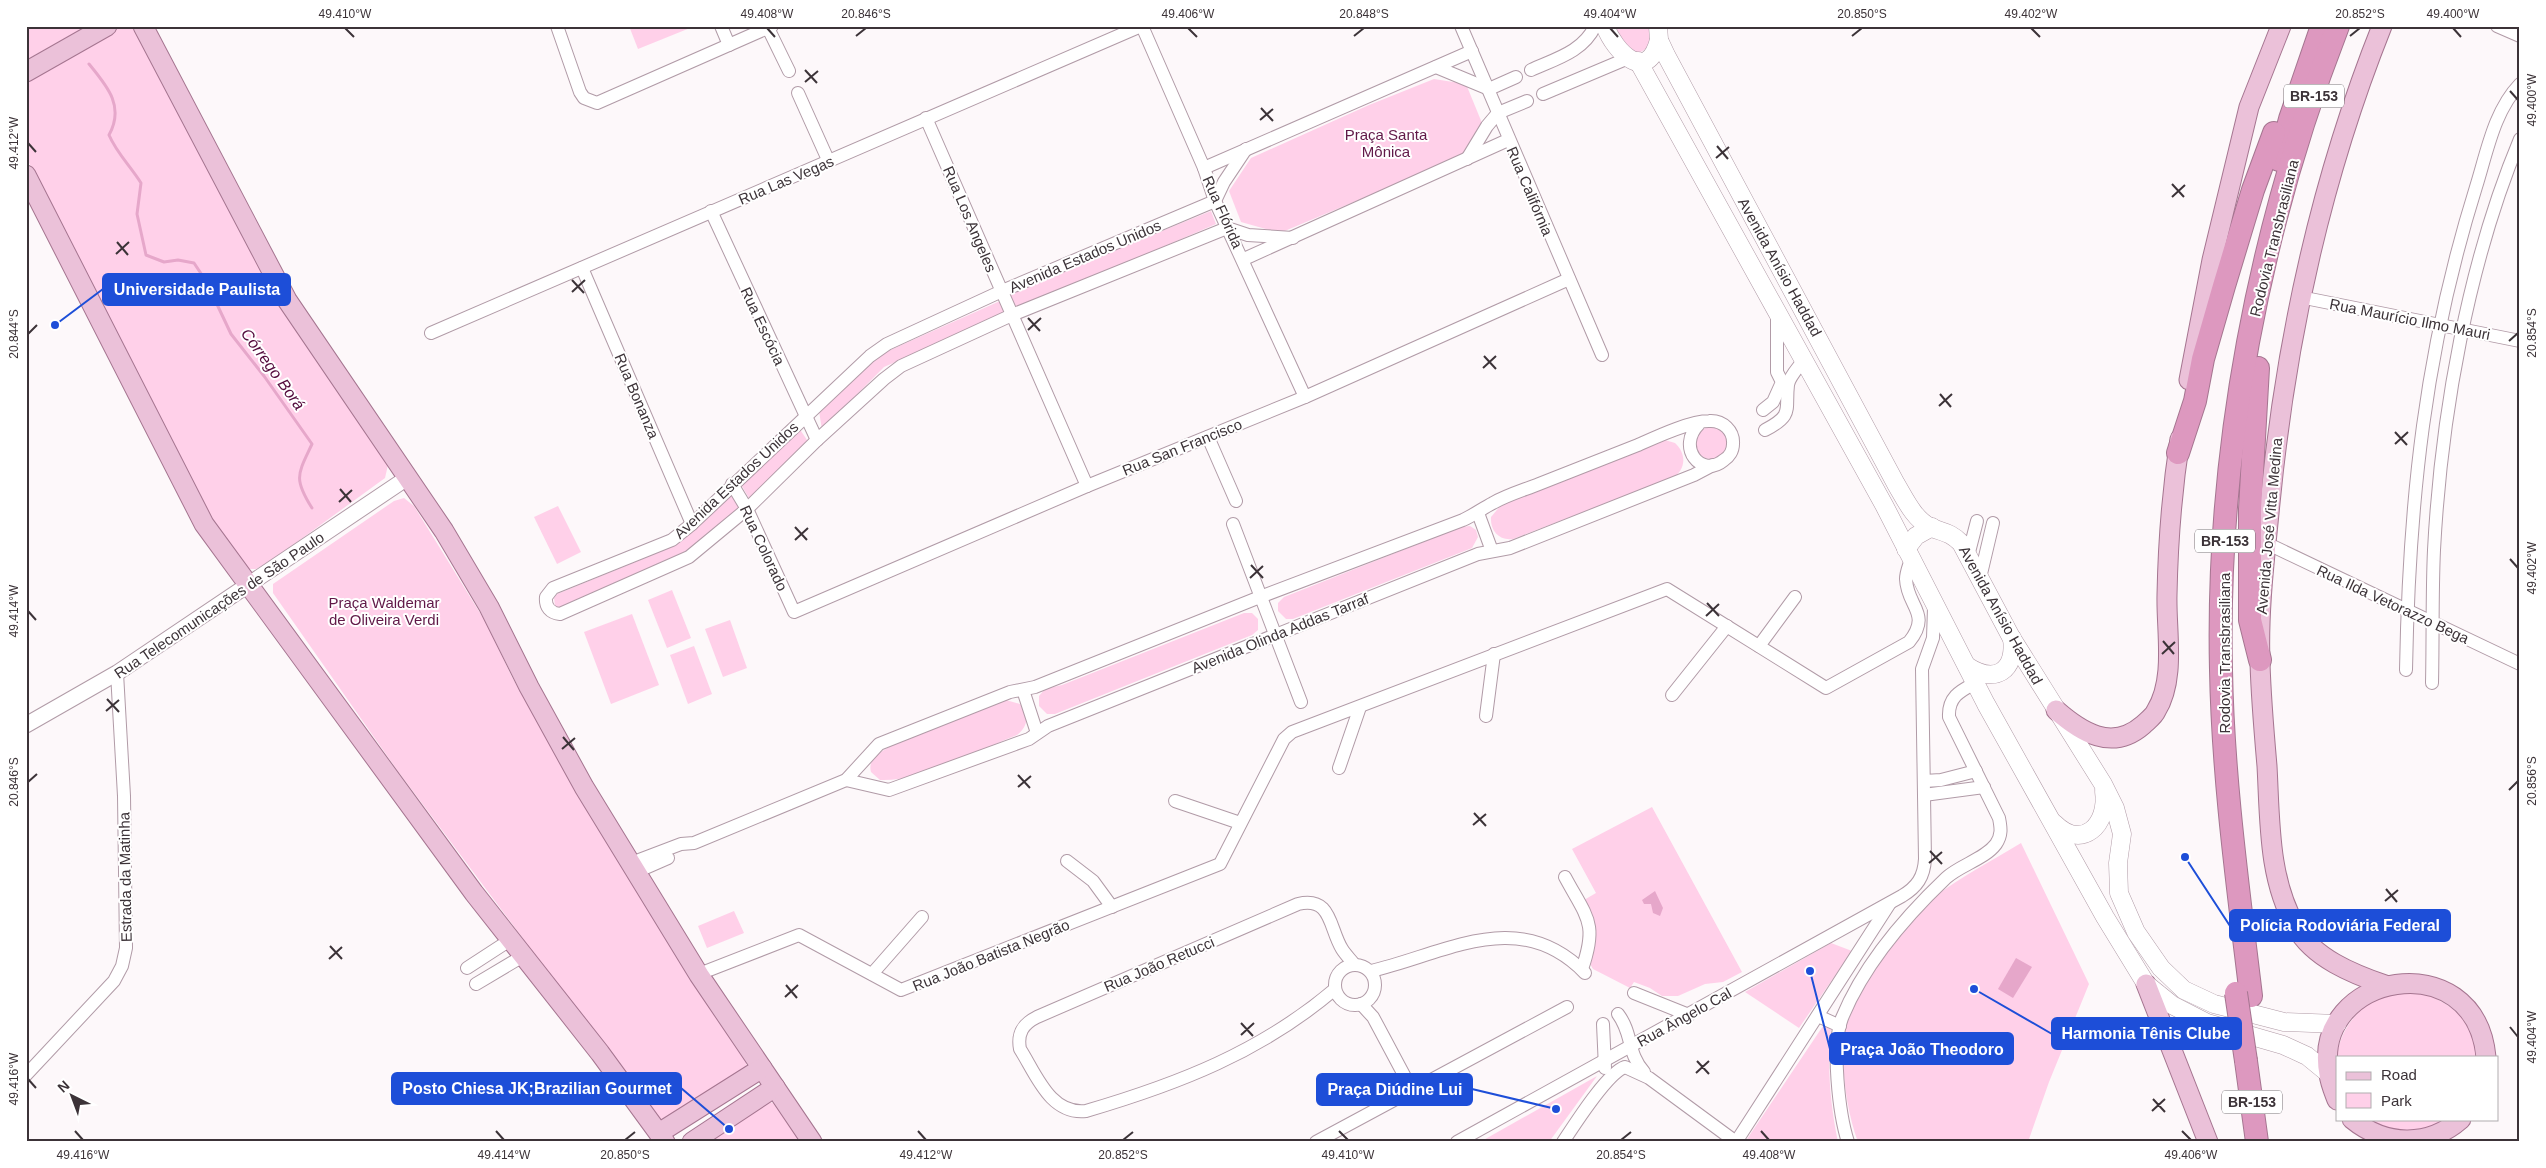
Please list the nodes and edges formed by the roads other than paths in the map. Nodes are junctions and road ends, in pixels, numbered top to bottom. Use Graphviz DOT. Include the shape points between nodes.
graph roads {
  1 [pos="106,26"];
  2 [pos="143,26"];
  3 [pos="557,26"];
  4 [pos="721,26"];
  5 [pos="1142,26"];
  6 [pos="1461,26"];
  7 [pos="1595,26"];
  8 [pos="1605,26"];
  9 [pos="2281,26"];
  10 [pos="2313,26"];
  11 [pos="2322,26"];
  12 [pos="2338,26"];
  13 [pos="2382,26"];
  14 [pos="2497,26"];
  15 [pos="770,27"];
  16 [pos="1658,33"];
  17 [pos="2520,36"];
  18 [pos="729,45"];
  19 [pos="1472,52"];
  20 [pos="1632,60"];
  21 [pos="1436,67"];
  22 [pos="1531,70"];
  23 [pos="789,71"];
  24 [pos="26,72"];
  25 [pos="1516,77"];
  26 [pos="2520,84"];
  27 [pos="1489,89"];
  28 [pos="798,93"];
  29 [pos="1543,94"];
  30 [pos="1527,101"];
  31 [pos="1498,113"];
  32 [pos="926,118"];
  33 [pos="2520,139"];
  34 [pos="1508,140"];
  35 [pos="1246,149"];
  36 [pos="1466,159"];
  37 [pos="829,162"];
  38 [pos="1204,168"];
  39 [pos="26,175"];
  40 [pos="1215,200"];
  41 [pos="711,211"];
  42 [pos="2275,224"];
  43 [pos="1227,228"];
  44 [pos="1293,238"];
  45 [pos="1244,259"];
  46 [pos="582,268"];
  47 [pos="1569,279"];
  48 [pos="1002,291"];
  49 [pos="2300,297"];
  50 [pos="1012,315"];
  51 [pos="1777,316"];
  52 [pos="2439,325"];
  53 [pos="2464,330"];
  54 [pos="431,333"];
  55 [pos="2520,341"];
  56 [pos="1602,355"];
  57 [pos="1802,361"];
  58 [pos="1782,379"];
  59 [pos="1305,397"];
  60 [pos="804,416"];
  61 [pos="1780,419"];
  62 [pos="1699,424"];
  63 [pos="1764,427"];
  64 [pos="1208,437"];
  65 [pos="817,440"];
  66 [pos="2178,452"];
  67 [pos="1713,465"];
  68 [pos="407,478"];
  69 [pos="732,484"];
  70 [pos="1087,486"];
  71 [pos="1236,501"];
  72 [pos="747,509"];
  73 [pos="1478,513"];
  74 [pos="1977,521"];
  75 [pos="1992,523"];
  76 [pos="692,524"];
  77 [pos="1233,524"];
  78 [pos="1932,527"];
  79 [pos="2266,543"];
  80 [pos="1492,551"];
  81 [pos="1908,554"];
  82 [pos="1968,556"];
  83 [pos="1980,578"];
  84 [pos="249,585"];
  85 [pos="1795,597"];
  86 [pos="1260,598"];
  87 [pos="1934,604"];
  88 [pos="2407,610"];
  89 [pos="794,612"];
  90 [pos="2433,623"];
  91 [pos="1727,626"];
  92 [pos="1275,635"];
  93 [pos="2012,637"];
  94 [pos="1911,645"];
  95 [pos="1759,646"];
  96 [pos="1494,654"];
  97 [pos="2260,660"];
  98 [pos="2520,664"];
  99 [pos="1967,666"];
  100 [pos="1922,669"];
  101 [pos="2406,670"];
  102 [pos="117,673"];
  103 [pos="1993,676"];
  104 [pos="1975,682"];
  105 [pos="2432,683"];
  106 [pos="1023,690"];
  107 [pos="1672,695"];
  108 [pos="1301,702"];
  109 [pos="1986,704"];
  110 [pos="1360,707"];
  111 [pos="1949,707"];
  112 [pos="2056,710"];
  113 [pos="1486,716"];
  114 [pos="26,725"];
  115 [pos="1038,733"];
  116 [pos="1339,768"];
  117 [pos="1976,771"];
  118 [pos="846,780"];
  119 [pos="1924,781"];
  120 [pos="2103,784"];
  121 [pos="1984,787"];
  122 [pos="1924,795"];
  123 [pos="1176,801"];
  124 [pos="2050,819"];
  125 [pos="1240,823"];
  126 [pos="1067,861"];
  127 [pos="634,868"];
  128 [pos="1923,874"];
  129 [pos="1565,877"];
  130 [pos="1938,886"];
  131 [pos="1910,891"];
  132 [pos="1892,901"];
  133 [pos="1921,903"];
  134 [pos="1112,907"];
  135 [pos="922,917"];
  136 [pos="510,940"];
  137 [pos="1341,948"];
  138 [pos="524,956"];
  139 [pos="480,960"];
  140 [pos="1354,964"];
  141 [pos="467,968"];
  142 [pos="1341,970"];
  143 [pos="698,974"];
  144 [pos="872,974"];
  145 [pos="1373,975"];
  146 [pos="489,976"];
  147 [pos="476,984"];
  148 [pos="2146,984"];
  149 [pos="2385,985"];
  150 [pos="1337,993"];
  151 [pos="1634,993"];
  152 [pos="2243,994"];
  153 [pos="1366,1002"];
  154 [pos="1567,1007"];
  155 [pos="1618,1014"];
  156 [pos="1689,1015"];
  157 [pos="1818,1016"];
  158 [pos="1603,1024"];
  159 [pos="2338,1024"];
  160 [pos="1840,1026"];
  161 [pos="1630,1047"];
  162 [pos="2486,1056"];
  163 [pos="2253,1062"];
  164 [pos="1603,1063"];
  165 [pos="762,1068"];
  166 [pos="2329,1074"];
  167 [pos="26,1075"];
  168 [pos="1649,1078"];
  169 [pos="775,1087"];
  170 [pos="1412,1090"];
  171 [pos="1599,1092"];
  172 [pos="2336,1097"];
  173 [pos="2353,1120"];
  174 [pos="2460,1120"];
  175 [pos="662,1138"];
  176 [pos="2400,1141"];
  177 [pos="692,1142"];
  178 [pos="812,1142"];
  179 [pos="1316,1142"];
  180 [pos="1457,1142"];
  181 [pos="1563,1142"];
  182 [pos="1736,1142"];
  183 [pos="1848,1142"];
  184 [pos="2208,1142"];
  185 [pos="2257,1142"];
  186 [pos="2270,1142"];
  1 -- 24 [label="main road"];
  2 -- 68 [label="main road" via="287,300"];
  3 -- 18 [label="street" via="580,92 590,102 604,102"];
  4 -- 18 [label="street"];
  5 -- 32 [label="street, Rua Las Vegas"];
  5 -- 38 [label="street, Rua Flórida"];
  6 -- 19 [label="street, Rua Califórnia"];
  7 -- 22 [label="street" via="1586,41 1574,51"];
  8 -- 20 [label="main road, Avenida Anísio Haddad" via="1616,46"];
  9 -- 66 [label="main road" via="2250,107 2212,260"];
  10 -- 66 [label="highway" via="2253,190 2203,359 2195,402"];
  11 -- 152 [label="highway, Rodovia Transbrasiliana / BR-153" via="2290,118 2257,238 2236,330 2212,507 2208,703 2221,870"];
  12 -- 42 [label="highway, Rodovia Transbrasiliana / BR-153"];
  13 -- 49 [label="main road, Avenida José Vitta Medina" via="2332,170"];
  14 -- 17 [label="street"];
  15 -- 18 [label="street"];
  15 -- 23 [label="street"];
  16 -- 20 [label="main road, Avenida Anísio Haddad" via="1654,54"];
  16 -- 78 [label="main road, Avenida Anísio Haddad" via="1896,484 1916,514"];
  19 -- 21 [label="street"];
  19 -- 27 [label="street, Rua Califórnia"];
  20 -- 29 [label="street"];
  20 -- 51 [label="main road, Avenida Anísio Haddad"];
  21 -- 27 [label="street"];
  21 -- 35 [label="street"];
  25 -- 27 [label="street"];
  26 -- 52 [label="street" via="2500,114 2484,161"];
  27 -- 31 [label="street, Rua Califórnia"];
  28 -- 37 [label="street"];
  30 -- 31 [label="street"];
  31 -- 34 [label="street, Rua Califórnia"];
  31 -- 36 [label="street"];
  32 -- 37 [label="street, Rua Las Vegas"];
  32 -- 48 [label="street, Rua Los Angeles"];
  33 -- 53 [label="street" via="2485,244"];
  34 -- 36 [label="street"];
  34 -- 47 [label="street, Rua Califórnia"];
  35 -- 38 [label="street"];
  35 -- 40 [label="street"];
  36 -- 44 [label="street"];
  37 -- 41 [label="street, Rua Las Vegas"];
  38 -- 40 [label="street, Rua Flórida"];
  39 -- 84 [label="main road" via="190,499 204,524"];
  40 -- 43 [label="street, Rua Flórida"];
  40 -- 48 [label="street, Avenida Estados Unidos"];
  41 -- 46 [label="street, Rua Las Vegas"];
  41 -- 60 [label="street, Rua Escócia"];
  42 -- 97 [label="highway" via="2276,266 2259,365 2250,509 2250,620"];
  42 -- 152 [label="highway, Rodovia Transbrasiliana / BR-153" via="2248,348 2231,472 2223,569 2221,669 2225,764"];
  43 -- 44 [label="street" via="1248,235"];
  43 -- 45 [label="street, Rua Flórida"];
  43 -- 50 [label="street, Avenida Estados Unidos"];
  44 -- 45 [label="street"];
  45 -- 59 [label="street, Rua Flórida"];
  46 -- 54 [label="street, Rua Las Vegas"];
  46 -- 76 [label="street, Rua Bonanza"];
  47 -- 56 [label="street, Rua Califórnia"];
  47 -- 59 [label="street, Rua San Francisco"];
  48 -- 50 [label="street, Rua Los Angeles"];
  48 -- 60 [label="street, Avenida Estados Unidos" via="887,344"];
  49 -- 52 [label="street, Rua Maurício Ilmo Mauri"];
  49 -- 79 [label="main road, Avenida José Vitta Medina" via="2278,424"];
  50 -- 65 [label="street, Avenida Estados Unidos" via="901,366"];
  50 -- 70 [label="street, Rua Los Angeles"];
  51 -- 57 [label="main road, Avenida Anísio Haddad"];
  51 -- 58 [label="street"];
  52 -- 53 [label="street, Rua Maurício Ilmo Mauri"];
  52 -- 88 [label="street" via="2418,456"];
  53 -- 55 [label="street, Rua Maurício Ilmo Mauri"];
  53 -- 90 [label="street" via="2440,476 2434,549"];
  57 -- 58 [label="street"];
  57 -- 81 [label="main road, Avenida Anísio Haddad"];
  58 -- 61 [label="street" via="1789,404"];
  58 -- 61 [label="street" via="1763,408"];
  59 -- 64 [label="street, Rua San Francisco"];
  60 -- 65 [label="street, Rua Escócia"];
  60 -- 69 [label="street, Avenida Estados Unidos"];
  61 -- 63 [label="street"];
  62 -- 67 [label="street" via="1688,440 1689,450 1695,459"];
  62 -- 67 [label="street" via="1708,420 1718,422 1732,435 1730,455"];
  62 -- 73 [label="street" via="1493,503"];
  64 -- 70 [label="street, Rua San Francisco"];
  64 -- 71 [label="street"];
  65 -- 72 [label="street, Avenida Estados Unidos"];
  66 -- 112 [label="main road" via="2167,594 2166,682 2156,713 2138,729 2111,738 2093,736 2076,728"];
  67 -- 80 [label="street, Avenida Olinda Addas Tarraf" via="1510,548"];
  68 -- 84 [label="street, Rua Telecomunicações de São Paulo"];
  68 -- 127 [label="main road" via="444,531 489,606 584,787"];
  69 -- 72 [label="street, Rua Colorado"];
  69 -- 76 [label="street, Avenida Estados Unidos"];
  70 -- 89 [label="street, Rua San Francisco"];
  72 -- 76 [label="street, Avenida Estados Unidos" via="689,557 560,614 548,608 546,597 553,588 672,540"];
  72 -- 89 [label="street, Rua Colorado"];
  73 -- 80 [label="street"];
  73 -- 86 [label="street"];
  74 -- 82 [label="street"];
  75 -- 83 [label="street"];
  77 -- 86 [label="street"];
  78 -- 81 [label="main road" via="1916,536"];
  78 -- 82 [label="main road, Avenida Anísio Haddad" via="1955,537"];
  79 -- 88 [label="street, Rua Ilda Vetorazzo Bega"];
  79 -- 97 [label="main road, Avenida José Vitta Medina"];
  80 -- 92 [label="street, Avenida Olinda Addas Tarraf"];
  81 -- 87 [label="main road, Avenida Anísio Haddad"];
  81 -- 94 [label="street" via="1908,588 1920,620"];
  82 -- 83 [label="main road, Avenida Anísio Haddad"];
  83 -- 93 [label="main road, Avenida Anísio Haddad"];
  84 -- 102 [label="street, Rua Telecomunicações de São Paulo"];
  84 -- 136 [label="main road"];
  85 -- 95 [label="street"];
  86 -- 92 [label="street"];
  86 -- 106 [label="street"];
  87 -- 99 [label="main road, Avenida Anísio Haddad"];
  87 -- 100 [label="street" via="1933,638"];
  88 -- 90 [label="street, Rua Ilda Vetorazzo Bega"];
  88 -- 101 [label="street"];
  90 -- 98 [label="street, Rua Ilda Vetorazzo Bega"];
  90 -- 105 [label="street"];
  91 -- 95 [label="street, Rua João Batista Negrão"];
  91 -- 96 [label="street, Rua João Batista Negrão" via="1667,588"];
  91 -- 107 [label="street"];
  92 -- 108 [label="street"];
  92 -- 115 [label="street, Avenida Olinda Addas Tarraf" via="1048,726"];
  93 -- 103 [label="main road" via="2010,663"];
  93 -- 112 [label="main road, Avenida Anísio Haddad"];
  94 -- 95 [label="street, Rua João Batista Negrão" via="1875,667 1868,666 1826,688"];
  94 -- 100 [label="street" via="1921,649"];
  96 -- 110 [label="street, Rua João Batista Negrão"];
  96 -- 113 [label="street"];
  97 -- 149 [label="main road, Avenida José Vitta Medina" via="2272,851 2282,897 2296,929 2314,950 2359,976"];
  99 -- 103 [label="main road"];
  99 -- 104 [label="main road, Avenida Anísio Haddad"];
  100 -- 119 [label="street"];
  102 -- 114 [label="street, Rua Telecomunicações de São Paulo"];
  102 -- 167 [label="street, Estrada da Matinha" via="124,796 126,948 122,966 114,981"];
  103 -- 104 [label="main road"];
  104 -- 109 [label="main road, Avenida Anísio Haddad"];
  104 -- 111 [label="street" via="1957,694"];
  106 -- 115 [label="street"];
  106 -- 118 [label="street" via="1010,692 879,744"];
  109 -- 111 [label="street" via="1963,698"];
  109 -- 124 [label="main road, Avenida Anísio Haddad"];
  110 -- 116 [label="street"];
  110 -- 125 [label="street, Rua João Batista Negrão" via="1300,728 1284,739"];
  111 -- 117 [label="street" via="1949,717"];
  112 -- 120 [label="main road, Avenida Anísio Haddad"];
  115 -- 118 [label="street, Avenida Olinda Addas Tarraf" via="889,790"];
  117 -- 119 [label="street"];
  117 -- 121 [label="street"];
  118 -- 127 [label="street" via="694,843 684,851"];
  119 -- 122 [label="street"];
  120 -- 124 [label="main road" via="2106,804 2096,826 2075,836 2063,832"];
  120 -- 159 [label="main road, Avenida Anísio Haddad" via="2115,808 2122,834 2119,892 2136,932 2161,968 2184,990 2214,1004 2284,1022"];
  121 -- 122 [label="street"];
  121 -- 130 [label="street" via="1999,818 1999,839 1995,846 1953,872"];
  122 -- 128 [label="street"];
  123 -- 125 [label="street"];
  124 -- 148 [label="main road, Avenida Anísio Haddad"];
  125 -- 134 [label="street, Rua João Batista Negrão" via="1220,864"];
  126 -- 134 [label="street" via="1093,881"];
  127 -- 143 [label="main road"];
  128 -- 130 [label="street" via="1926,883"];
  128 -- 131 [label="street"];
  129 -- 145 [label="street" via="1589,923 1589,949 1583,971 1564,954 1519,938 1490,939 1440,948"];
  130 -- 133 [label="street"];
  131 -- 132 [label="street, Rua Ângelo Cal"];
  131 -- 133 [label="street" via="1917,894"];
  132 -- 156 [label="street, Rua Ângelo Cal"];
  132 -- 157 [label="street"];
  133 -- 160 [label="street" via="1904,920 1876,959 1852,998"];
  134 -- 144 [label="street, Rua João Batista Negrão" via="900,990"];
  135 -- 144 [label="street"];
  136 -- 138 [label="main road"];
  136 -- 139 [label="street"];
  137 -- 140 [label="street"];
  137 -- 142 [label="street"];
  137 -- 150 [label="street, Rua João Retucci" via="1328,915 1318,906 1298,904 1037,1017 1028,1022 1018,1038 1020,1049 1057,1105 1076,1112 1086,1111 1151,1092 1211,1067 1248,1049"];
  138 -- 146 [label="street"];
  138 -- 175 [label="main road"];
  139 -- 141 [label="street"];
  139 -- 146 [label="street"];
  140 -- 142 [label="street"];
  140 -- 145 [label="street" via="1363,966"];
  142 -- 150 [label="street" via="1336,979"];
  143 -- 144 [label="street, Rua João Batista Negrão" via="800,935"];
  143 -- 165 [label="main road"];
  145 -- 153 [label="street" via="1375,990"];
  146 -- 147 [label="street"];
  148 -- 166 [label="main road, Avenida Anísio Haddad" via="2172,1005 2207,1023 2283,1045 2307,1056"];
  148 -- 184 [label="main road"];
  149 -- 159 [label="main road" via="2350,1007"];
  149 -- 162 [label="main road" via="2410,982 2427,985 2457,999 2474,1018 2484,1041"];
  150 -- 153 [label="street" via="1349,1004"];
  151 -- 156 [label="street"];
  152 -- 163 [label="highway, Rodovia Transbrasiliana / BR-153"];
  153 -- 170 [label="street"];
  154 -- 170 [label="street"];
  155 -- 161 [label="street" via="1626,1028"];
  156 -- 161 [label="street, Rua Ângelo Cal"];
  157 -- 160 [label="street"];
  157 -- 182 [label="street"];
  158 -- 164 [label="street"];
  159 -- 166 [label="main road" via="2331,1040"];
  160 -- 183 [label="street" via="1840,1113"];
  161 -- 164 [label="street, Rua Ângelo Cal"];
  161 -- 168 [label="street" via="1634,1060"];
  163 -- 185 [label="highway, Rodovia Transbrasiliana / BR-153"];
  163 -- 186 [label="highway, Rodovia Transbrasiliana / BR-153"];
  164 -- 171 [label="street" via="1605,1078"];
  164 -- 180 [label="street, Rua Ângelo Cal"];
  165 -- 169 [label="main road"];
  165 -- 175 [label="main road"];
  166 -- 172 [label="main road"];
  168 -- 171 [label="street" via="1625,1067"];
  168 -- 182 [label="street"];
  169 -- 177 [label="main road"];
  169 -- 178 [label="main road"];
  170 -- 179 [label="street"];
  171 -- 181 [label="street"];
  173 -- 176 [label="main road" via="2375,1135"];
  174 -- 176 [label="main road" via="2449,1129 2426,1139"];
}
